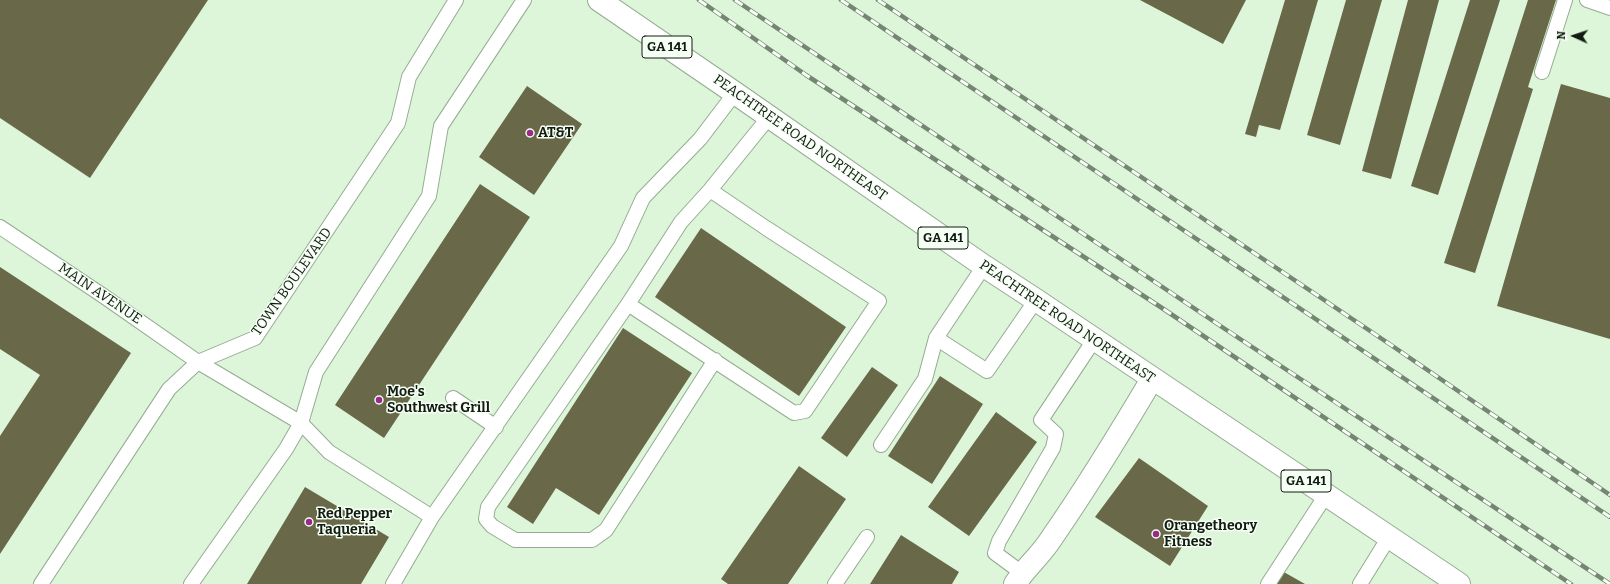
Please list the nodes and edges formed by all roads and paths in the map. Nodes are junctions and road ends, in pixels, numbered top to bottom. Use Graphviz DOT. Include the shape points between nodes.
graph roads {
  1 [pos="456,0"];
  2 [pos="524,0"];
  3 [pos="599,0"];
  4 [pos="1565,0"];
  5 [pos="1587,0"];
  6 [pos="1610,8"];
  7 [pos="1542,72"];
  8 [pos="736,93"];
  9 [pos="769,117"];
  10 [pos="710,190"];
  11 [pos="0,227"];
  12 [pos="984,266"];
  13 [pos="1036,300"];
  14 [pos="628,304"];
  15 [pos="936,338"];
  16 [pos="1094,340"];
  17 [pos="715,360"];
  18 [pos="198,362"];
  19 [pos="1152,379"];
  20 [pos="453,398"];
  21 [pos="301,424"];
  22 [pos="496,427"];
  23 [pos="881,445"];
  24 [pos="1326,495"];
  25 [pos="432,517"];
  26 [pos="867,537"];
  27 [pos="1389,537"];
  28 [pos="1019,578"];
  29 [pos="41,584"];
  30 [pos="191,584"];
  31 [pos="393,584"];
  32 [pos="835,584"];
  33 [pos="1268,584"];
  34 [pos="1360,584"];
  35 [pos="1459,584"];
  1 -- 18 [label="lane, TOWN BOULEVARD" via="409,77 398,123 255,338"];
  2 -- 21 [label="lane" via="441,126 429,196 316,372"];
  3 -- 8 [label="main road, PEACHTREE ROAD NORTHEAST / GA 141"];
  4 -- 7 [label="lane"];
  5 -- 6 [label="lane"];
  8 -- 9 [label="main road, PEACHTREE ROAD NORTHEAST / GA 141"];
  8 -- 22 [label="lane" via="700,139 643,198 621,246"];
  9 -- 10 [label="lane"];
  9 -- 12 [label="main road, PEACHTREE ROAD NORTHEAST / GA 141"];
  10 -- 14 [label="lane" via="681,222"];
  10 -- 17 [label="lane" via="879,301 805,411 794,413"];
  11 -- 18 [label="lane, MAIN AVENUE"];
  12 -- 13 [label="main road, PEACHTREE ROAD NORTHEAST / GA 141"];
  12 -- 15 [label="lane"];
  13 -- 15 [label="lane" via="988,371"];
  13 -- 16 [label="main road, PEACHTREE ROAD NORTHEAST / GA 141"];
  14 -- 17 [label="lane"];
  14 -- 17 [label="lane" via="488,507 486,519 492,526 515,540 592,540 606,530"];
  15 -- 23 [label="lane" via="925,379"];
  16 -- 19 [label="main road, PEACHTREE ROAD NORTHEAST / GA 141"];
  16 -- 28 [label="lane" via="1041,420 1056,434 1053,448 999,541 995,553"];
  18 -- 21 [label="lane, MAIN AVENUE"];
  18 -- 29 [label="lane, TOWN BOULEVARD" via="169,388"];
  19 -- 24 [label="main road, PEACHTREE ROAD NORTHEAST / GA 141"];
  19 -- 28 [label="main road" via="1050,541"];
  20 -- 22 [label="lane"];
  21 -- 25 [label="lane, MAIN AVENUE" via="329,452"];
  21 -- 30 [label="lane"];
  22 -- 25 [label="lane"];
  24 -- 27 [label="main road, PEACHTREE ROAD NORTHEAST / GA 141"];
  24 -- 33 [label="lane"];
  25 -- 31 [label="lane"];
  26 -- 32 [label="lane"];
  27 -- 34 [label="lane"];
  27 -- 35 [label="main road, PEACHTREE ROAD NORTHEAST / GA 141"];
}
